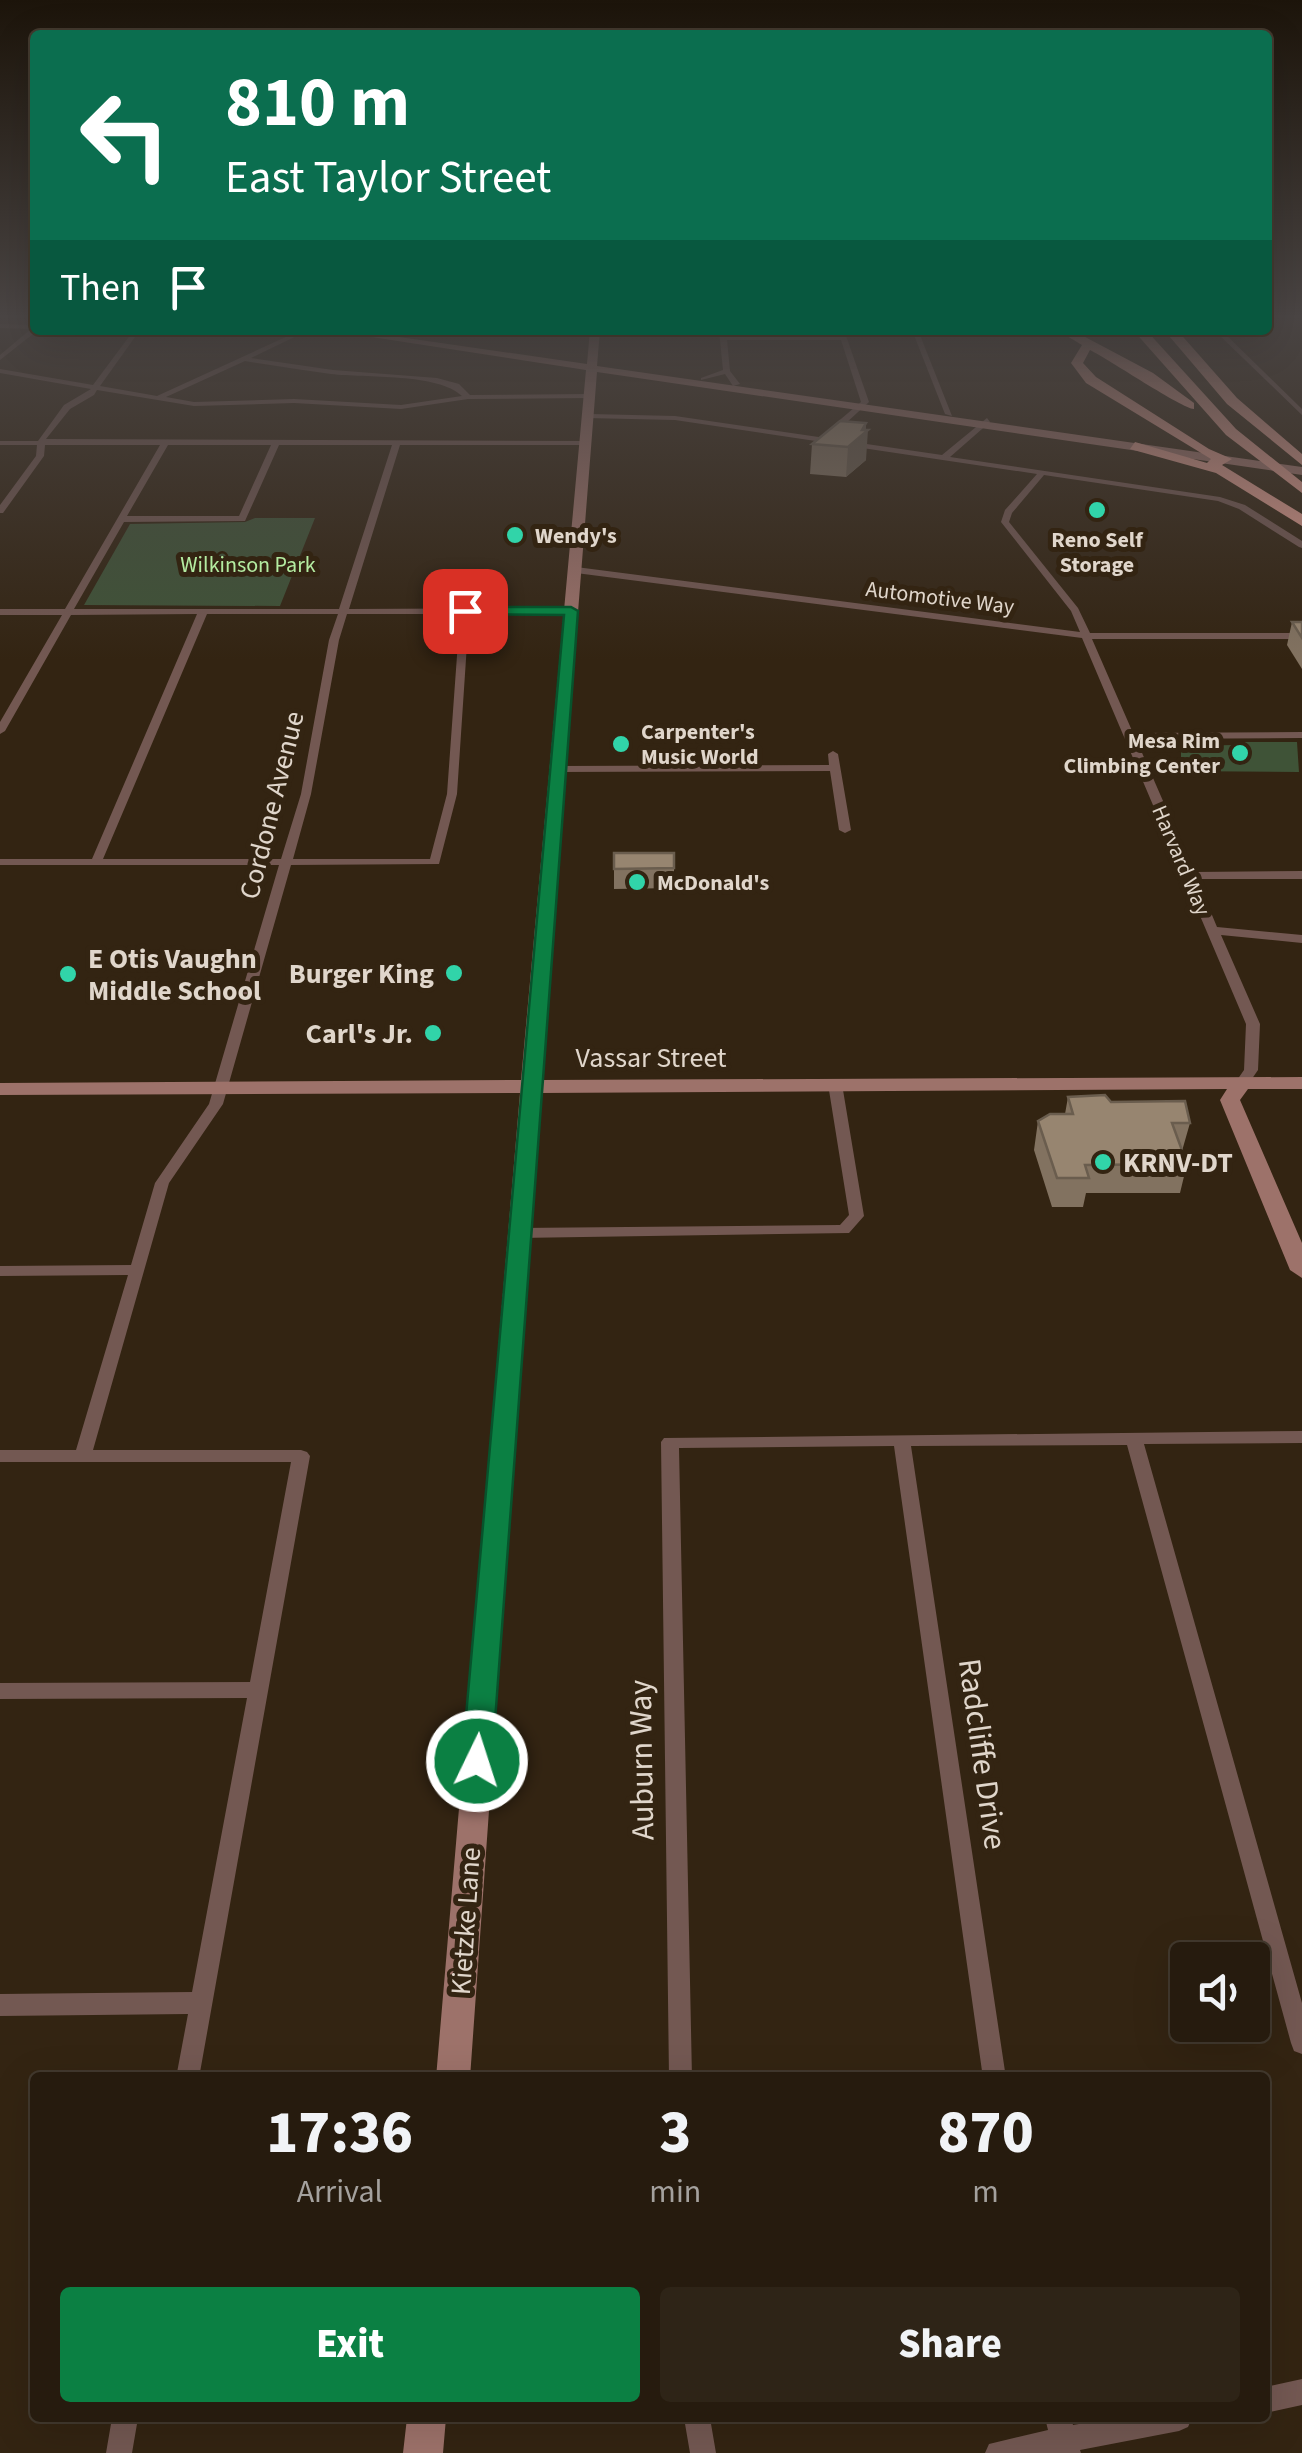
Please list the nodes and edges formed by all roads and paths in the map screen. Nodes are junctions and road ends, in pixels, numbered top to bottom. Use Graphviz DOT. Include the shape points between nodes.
graph roads {
  1 [pos="50,430"];
  2 [pos="588,430"];
  3 [pos="758,430"];
  4 [pos="832,430"];
  5 [pos="975,430"];
  6 [pos="1044,430"];
  7 [pos="1160,430"];
  8 [pos="1171,430"];
  9 [pos="1215,430"];
  10 [pos="1217,430"];
  11 [pos="1264,430"];
  12 [pos="822,440"];
  13 [pos="41,442"];
  14 [pos="0,443"];
  15 [pos="164,443"];
  16 [pos="276,443"];
  17 [pos="397,443"];
  18 [pos="586,443"];
  19 [pos="1130,443"];
  20 [pos="1201,450"];
  21 [pos="1233,454"];
  22 [pos="944,458"];
  23 [pos="1299,462"];
  24 [pos="1042,472"];
  25 [pos="1242,483"];
  26 [pos="0,488"];
  27 [pos="16,488"];
  28 [pos="1302,489"];
  29 [pos="0,511"];
  30 [pos="122,519"];
  31 [pos="1302,521"];
  32 [pos="1302,544"];
  33 [pos="576,570"];
  34 [pos="465,611"];
  35 [pos="571,611"];
  36 [pos="0,612"];
  37 [pos="68,612"];
  38 [pos="203,612"];
  39 [pos="344,612"];
  40 [pos="1086,636"];
  41 [pos="1302,636"];
  42 [pos="0,731"];
  43 [pos="1128,736"];
  44 [pos="1302,736"];
  45 [pos="834,754"];
  46 [pos="558,768"];
  47 [pos="836,768"];
  48 [pos="845,830"];
  49 [pos="285,861"];
  50 [pos="0,862"];
  51 [pos="96,862"];
  52 [pos="1302,875"];
  53 [pos="1189,876"];
  54 [pos="1212,930"];
  55 [pos="1302,939"];
  56 [pos="1302,1082"];
  57 [pos="1242,1083"];
  58 [pos="531,1084"];
  59 [pos="835,1084"];
  60 [pos="219,1088"];
  61 [pos="0,1089"];
  62 [pos="518,1232"];
  63 [pos="137,1270"];
  64 [pos="1302,1270"];
  65 [pos="0,1271"];
  66 [pos="1302,1437"];
  67 [pos="1134,1438"];
  68 [pos="902,1440"];
  69 [pos="84,1455"];
  70 [pos="0,1456"];
  71 [pos="258,1690"];
  72 [pos="0,1691"];
  73 [pos="200,2003"];
  74 [pos="0,2005"];
  75 [pos="1302,2043"];
  76 [pos="188,2072"];
  77 [pos="453,2072"];
  78 [pos="682,2072"];
  79 [pos="995,2072"];
  80 [pos="1302,2392"];
  81 [pos="1270,2399"];
  82 [pos="124,2422"];
  83 [pos="698,2422"];
  84 [pos="1155,2422"];
  85 [pos="1063,2437"];
  86 [pos="118,2453"];
  87 [pos="703,2453"];
  88 [pos="998,2453"];
  1 -- 13 [label="street"];
  2 -- 18 [label="main road, Kietzke Lane"];
  3 -- 12 [label="street"];
  4 -- 12 [label="street"];
  5 -- 22 [label="street"];
  6 -- 19 [label="main road"];
  7 -- 19 [label="highway" via="1162,436"];
  8 -- 20 [label="highway"];
  9 -- 21 [label="highway"];
  10 -- 21 [label="highway"];
  11 -- 23 [label="highway"];
  12 -- 22 [label="street"];
  13 -- 14 [label="street"];
  13 -- 15 [label="street"];
  13 -- 27 [label="street" via="40,456"];
  15 -- 16 [label="street"];
  15 -- 30 [label="street"];
  16 -- 17 [label="street"];
  16 -- 30 [label="street" via="242,518"];
  17 -- 18 [label="street"];
  17 -- 39 [label="street, Cordone Avenue"];
  18 -- 33 [label="main road, Kietzke Lane"];
  19 -- 20 [label="main road"];
  19 -- 21 [label="main road"];
  19 -- 25 [label="highway"];
  20 -- 21 [label="highway"];
  21 -- 23 [label="main road"];
  21 -- 25 [label="highway" via="1214,466"];
  21 -- 28 [label="highway"];
  22 -- 24 [label="street"];
  24 -- 32 [label="street" via="1227,500"];
  24 -- 40 [label="street, Harvard Way" via="1006,522 1075,610"];
  25 -- 31 [label="highway"];
  26 -- 27 [label="street"];
  27 -- 29 [label="street"];
  30 -- 37 [label="street"];
  33 -- 35 [label="main road, Kietzke Lane"];
  33 -- 40 [label="street, Automotive Way"];
  34 -- 35 [label="street"];
  34 -- 39 [label="street"];
  34 -- 49 [label="street" via="452,794 435,862"];
  35 -- 46 [label="main road, Kietzke Lane"];
  36 -- 37 [label="street"];
  37 -- 38 [label="street"];
  37 -- 42 [label="street"];
  38 -- 39 [label="street"];
  38 -- 51 [label="street"];
  39 -- 49 [label="street, Cordone Avenue"];
  40 -- 41 [label="street, Automotive Way"];
  40 -- 43 [label="street, Harvard Way"];
  43 -- 44 [label="street"];
  43 -- 53 [label="street, Harvard Way"];
  45 -- 47 [label="street"];
  46 -- 47 [label="street"];
  46 -- 58 [label="main road, Kietzke Lane"];
  47 -- 48 [label="street"];
  49 -- 51 [label="street"];
  49 -- 60 [label="street, Cordone Avenue"];
  50 -- 51 [label="street"];
  52 -- 53 [label="street"];
  53 -- 54 [label="street, Harvard Way"];
  54 -- 55 [label="street"];
  54 -- 57 [label="street, Harvard Way" via="1255,1032 1251,1070"];
  56 -- 57 [label="main road, Vassar Street"];
  57 -- 59 [label="main road, Vassar Street"];
  57 -- 64 [label="main road, Harvard Way" via="1230,1100"];
  58 -- 59 [label="main road, Vassar Street"];
  58 -- 60 [label="main road, Vassar Street"];
  58 -- 62 [label="main road, Kietzke Lane"];
  59 -- 62 [label="street" via="857,1216 844,1230"];
  60 -- 61 [label="main road, Vassar Street"];
  60 -- 63 [label="street, Cordone Avenue" via="211,1115 162,1182"];
  62 -- 77 [label="main road, Kietzke Lane"];
  63 -- 65 [label="street"];
  63 -- 69 [label="street, Cordone Avenue"];
  66 -- 67 [label="street"];
  67 -- 68 [label="street"];
  67 -- 75 [label="street"];
  68 -- 78 [label="street, Auburn Way" via="670,1442"];
  68 -- 79 [label="street, Radcliffe Drive"];
  69 -- 70 [label="street"];
  69 -- 71 [label="street" via="301,1456"];
  71 -- 72 [label="street"];
  71 -- 73 [label="street"];
  73 -- 74 [label="street"];
  73 -- 76 [label="street"];
  80 -- 81 [label="street"];
  82 -- 86 [label="street"];
  83 -- 87 [label="street"];
  84 -- 85 [label="street"];
  85 -- 88 [label="street"];
}
